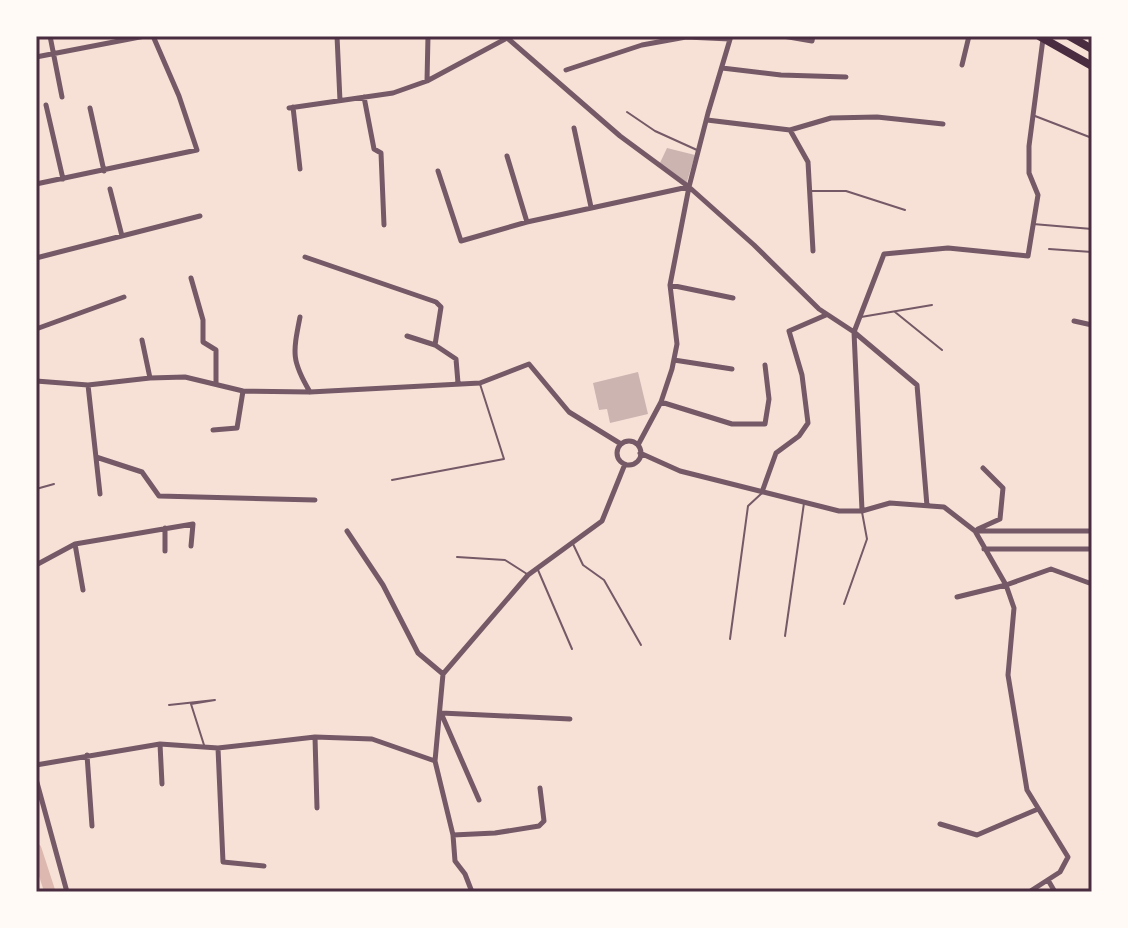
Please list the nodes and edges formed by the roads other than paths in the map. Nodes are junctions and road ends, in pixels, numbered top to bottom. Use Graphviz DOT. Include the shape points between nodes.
graph roads {
  1 [pos="50,36"];
  2 [pos="145,36"];
  3 [pos="153,36"];
  4 [pos="337,36"];
  5 [pos="428,36"];
  6 [pos="783,36"];
  7 [pos="813,36"];
  8 [pos="969,36"];
  9 [pos="1069,36"];
  10 [pos="508,37"];
  11 [pos="1041,37"];
  12 [pos="731,38"];
  13 [pos="1092,49"];
  14 [pos="55,53"];
  15 [pos="36,57"];
  16 [pos="962,65"];
  17 [pos="1092,66"];
  18 [pos="722,68"];
  19 [pos="566,70"];
  20 [pos="846,77"];
  21 [pos="427,81"];
  22 [pos="62,97"];
  23 [pos="364,97"];
  24 [pos="340,101"];
  25 [pos="46,105"];
  26 [pos="90,108"];
  27 [pos="627,112"];
  28 [pos="1034,115"];
  29 [pos="707,120"];
  30 [pos="943,124"];
  31 [pos="574,128"];
  32 [pos="790,130"];
  33 [pos="1092,138"];
  34 [pos="698,150"];
  35 [pos="507,156"];
  36 [pos="300,169"];
  37 [pos="104,171"];
  38 [pos="438,171"];
  39 [pos="63,179"];
  40 [pos="36,184"];
  41 [pos="689,187"];
  42 [pos="110,189"];
  43 [pos="811,191"];
  44 [pos="591,207"];
  45 [pos="905,210"];
  46 [pos="200,216"];
  47 [pos="527,222"];
  48 [pos="1033,224"];
  49 [pos="384,225"];
  50 [pos="1092,229"];
  51 [pos="122,236"];
  52 [pos="1049,249"];
  53 [pos="813,251"];
  54 [pos="1092,252"];
  55 [pos="305,257"];
  56 [pos="36,258"];
  57 [pos="191,278"];
  58 [pos="670,285"];
  59 [pos="124,297"];
  60 [pos="733,298"];
  61 [pos="932,305"];
  62 [pos="894,311"];
  63 [pos="827,315"];
  64 [pos="300,317"];
  65 [pos="860,317"];
  66 [pos="1074,321"];
  67 [pos="1092,325"];
  68 [pos="36,329"];
  69 [pos="854,332"];
  70 [pos="407,336"];
  71 [pos="142,340"];
  72 [pos="435,345"];
  73 [pos="942,350"];
  74 [pos="674,360"];
  75 [pos="765,365"];
  76 [pos="732,369"];
  77 [pos="150,378"];
  78 [pos="36,381"];
  79 [pos="216,383"];
  80 [pos="458,383"];
  81 [pos="480,383"];
  82 [pos="88,385"];
  83 [pos="243,391"];
  84 [pos="310,392"];
  85 [pos="661,402"];
  86 [pos="213,430"];
  87 [pos="621,444"];
  88 [pos="638,445"];
  89 [pos="640,453"];
  90 [pos="96,457"];
  91 [pos="625,464"];
  92 [pos="983,468"];
  93 [pos="392,480"];
  94 [pos="54,484"];
  95 [pos="36,489"];
  96 [pos="762,492"];
  97 [pos="100,494"];
  98 [pos="315,500"];
  99 [pos="804,502"];
  100 [pos="927,506"];
  101 [pos="862,511"];
  102 [pos="1092,521"];
  103 [pos="165,528"];
  104 [pos="347,531"];
  105 [pos="975,531"];
  106 [pos="1091,531"];
  107 [pos="572,543"];
  108 [pos="75,544"];
  109 [pos="191,546"];
  110 [pos="983,549"];
  111 [pos="1092,549"];
  112 [pos="165,551"];
  113 [pos="457,557"];
  114 [pos="36,565"];
  115 [pos="537,569"];
  116 [pos="528,575"];
  117 [pos="1092,584"];
  118 [pos="1006,585"];
  119 [pos="83,590"];
  120 [pos="957,597"];
  121 [pos="844,604"];
  122 [pos="785,636"];
  123 [pos="730,639"];
  124 [pos="641,645"];
  125 [pos="572,649"];
  126 [pos="443,674"];
  127 [pos="169,705"];
  128 [pos="441,713"];
  129 [pos="570,719"];
  130 [pos="315,737"];
  131 [pos="160,744"];
  132 [pos="204,746"];
  133 [pos="218,748"];
  134 [pos="87,755"];
  135 [pos="435,761"];
  136 [pos="36,765"];
  137 [pos="36,779"];
  138 [pos="162,784"];
  139 [pos="540,788"];
  140 [pos="479,800"];
  141 [pos="317,808"];
  142 [pos="1038,809"];
  143 [pos="940,824"];
  144 [pos="92,826"];
  145 [pos="453,835"];
  146 [pos="264,866"];
  147 [pos="1048,880"];
  148 [pos="67,892"];
  149 [pos="472,892"];
  150 [pos="1029,892"];
  151 [pos="1055,892"];
  1 -- 14 [label="street"];
  2 -- 14 [label="street"];
  3 -- 37 [label="street" via="197,150"];
  4 -- 24 [label="street"];
  5 -- 21 [label="street"];
  6 -- 7 [label="street" via="812,41"];
  8 -- 16 [label="street"];
  9 -- 13 [label="main road"];
  10 -- 21 [label="street"];
  10 -- 41 [label="street" via="620,136"];
  11 -- 17 [label="main road"];
  11 -- 28 [label="street"];
  12 -- 18 [label="street"];
  12 -- 19 [label="street" via="686,37 642,45"];
  14 -- 15 [label="street"];
  14 -- 22 [label="street"];
  18 -- 20 [label="street"];
  18 -- 29 [label="street"];
  21 -- 23 [label="street"];
  23 -- 24 [label="street"];
  23 -- 49 [label="street" via="374,149 381,153"];
  24 -- 36 [label="street" via="291,107"];
  25 -- 39 [label="street"];
  26 -- 37 [label="street"];
  27 -- 34 [label="lane"];
  28 -- 33 [label="lane"];
  28 -- 48 [label="street" via="1029,173 1038,195"];
  29 -- 32 [label="street"];
  29 -- 34 [label="street"];
  30 -- 32 [label="street" via="831,118"];
  31 -- 44 [label="street"];
  32 -- 43 [label="street" via="808,162"];
  34 -- 41 [label="street"];
  35 -- 47 [label="street"];
  37 -- 39 [label="street"];
  38 -- 47 [label="street" via="461,241"];
  39 -- 40 [label="street"];
  41 -- 44 [label="street"];
  41 -- 58 [label="street"];
  41 -- 63 [label="street"];
  42 -- 51 [label="street"];
  43 -- 45 [label="lane" via="846,191"];
  43 -- 53 [label="street"];
  44 -- 47 [label="street"];
  46 -- 51 [label="street"];
  48 -- 50 [label="lane"];
  48 -- 65 [label="street" via="1028,256 948,248 884,254"];
  51 -- 56 [label="street"];
  52 -- 54 [label="lane"];
  55 -- 72 [label="street" via="436,302 441,307"];
  57 -- 79 [label="street" via="203,320 203,342 216,350"];
  58 -- 60 [label="street"];
  58 -- 74 [label="street"];
  59 -- 68 [label="street"];
  61 -- 62 [label="lane"];
  62 -- 65 [label="lane"];
  62 -- 73 [label="lane"];
  63 -- 69 [label="street"];
  63 -- 96 [label="street" via="789,331 808,423 776,453"];
  64 -- 84 [label="street" via="294,358"];
  65 -- 69 [label="street"];
  66 -- 67 [label="street"];
  69 -- 100 [label="street" via="917,385"];
  69 -- 101 [label="street"];
  70 -- 72 [label="street"];
  71 -- 77 [label="street"];
  72 -- 80 [label="street" via="456,359"];
  74 -- 76 [label="street"];
  74 -- 85 [label="street"];
  75 -- 85 [label="street" via="765,424 732,424"];
  77 -- 79 [label="street"];
  77 -- 82 [label="street"];
  78 -- 82 [label="street"];
  79 -- 83 [label="street"];
  80 -- 81 [label="street"];
  80 -- 84 [label="street"];
  81 -- 87 [label="street" via="529,364 569,412"];
  81 -- 93 [label="lane" via="504,459"];
  82 -- 90 [label="street"];
  83 -- 84 [label="street"];
  83 -- 86 [label="street" via="237,428"];
  85 -- 88 [label="street"];
  87 -- 88 [label="street"];
  87 -- 91 [label="street" via="617,456"];
  88 -- 89 [label="street"];
  89 -- 91 [label="street" via="636,462"];
  89 -- 96 [label="street" via="680,471"];
  90 -- 97 [label="street"];
  90 -- 98 [label="street" via="142,472 159,496"];
  91 -- 107 [label="street" via="602,521"];
  92 -- 105 [label="street" via="1003,488 1000,519"];
  94 -- 95 [label="lane"];
  96 -- 99 [label="street"];
  96 -- 123 [label="lane" via="748,506"];
  99 -- 101 [label="street"];
  99 -- 122 [label="lane"];
  100 -- 101 [label="street" via="890,503"];
  100 -- 105 [label="street" via="944,507"];
  101 -- 121 [label="lane" via="867,539"];
  102 -- 106 [label="street"];
  103 -- 108 [label="street"];
  103 -- 109 [label="street" via="193,524"];
  103 -- 112 [label="street"];
  104 -- 126 [label="street" via="391,598 418,653"];
  105 -- 106 [label="street"];
  105 -- 110 [label="street"];
  107 -- 115 [label="street"];
  107 -- 124 [label="lane" via="583,565 604,580"];
  108 -- 114 [label="street"];
  108 -- 119 [label="street"];
  110 -- 111 [label="street"];
  110 -- 118 [label="street"];
  113 -- 116 [label="lane" via="505,560"];
  115 -- 116 [label="street"];
  115 -- 125 [label="lane"];
  116 -- 126 [label="street"];
  117 -- 118 [label="street" via="1051,569"];
  118 -- 120 [label="street"];
  118 -- 142 [label="street" via="1014,608 1008,675 1027,790"];
  126 -- 128 [label="street"];
  127 -- 132 [label="lane" via="215,700 191,704"];
  128 -- 129 [label="street"];
  128 -- 135 [label="street"];
  128 -- 140 [label="street"];
  130 -- 133 [label="street"];
  130 -- 135 [label="street" via="372,739"];
  130 -- 141 [label="street"];
  131 -- 132 [label="street"];
  131 -- 134 [label="street"];
  131 -- 138 [label="street"];
  132 -- 133 [label="street"];
  133 -- 146 [label="street" via="223,862"];
  134 -- 136 [label="street"];
  134 -- 144 [label="street"];
  135 -- 145 [label="street"];
  137 -- 148 [label="street"];
  139 -- 145 [label="street" via="544,821 539,826"];
  142 -- 143 [label="street" via="977,835"];
  142 -- 147 [label="street" via="1068,857"];
  145 -- 149 [label="street" via="455,861"];
  147 -- 150 [label="street"];
  147 -- 151 [label="street"];
}
